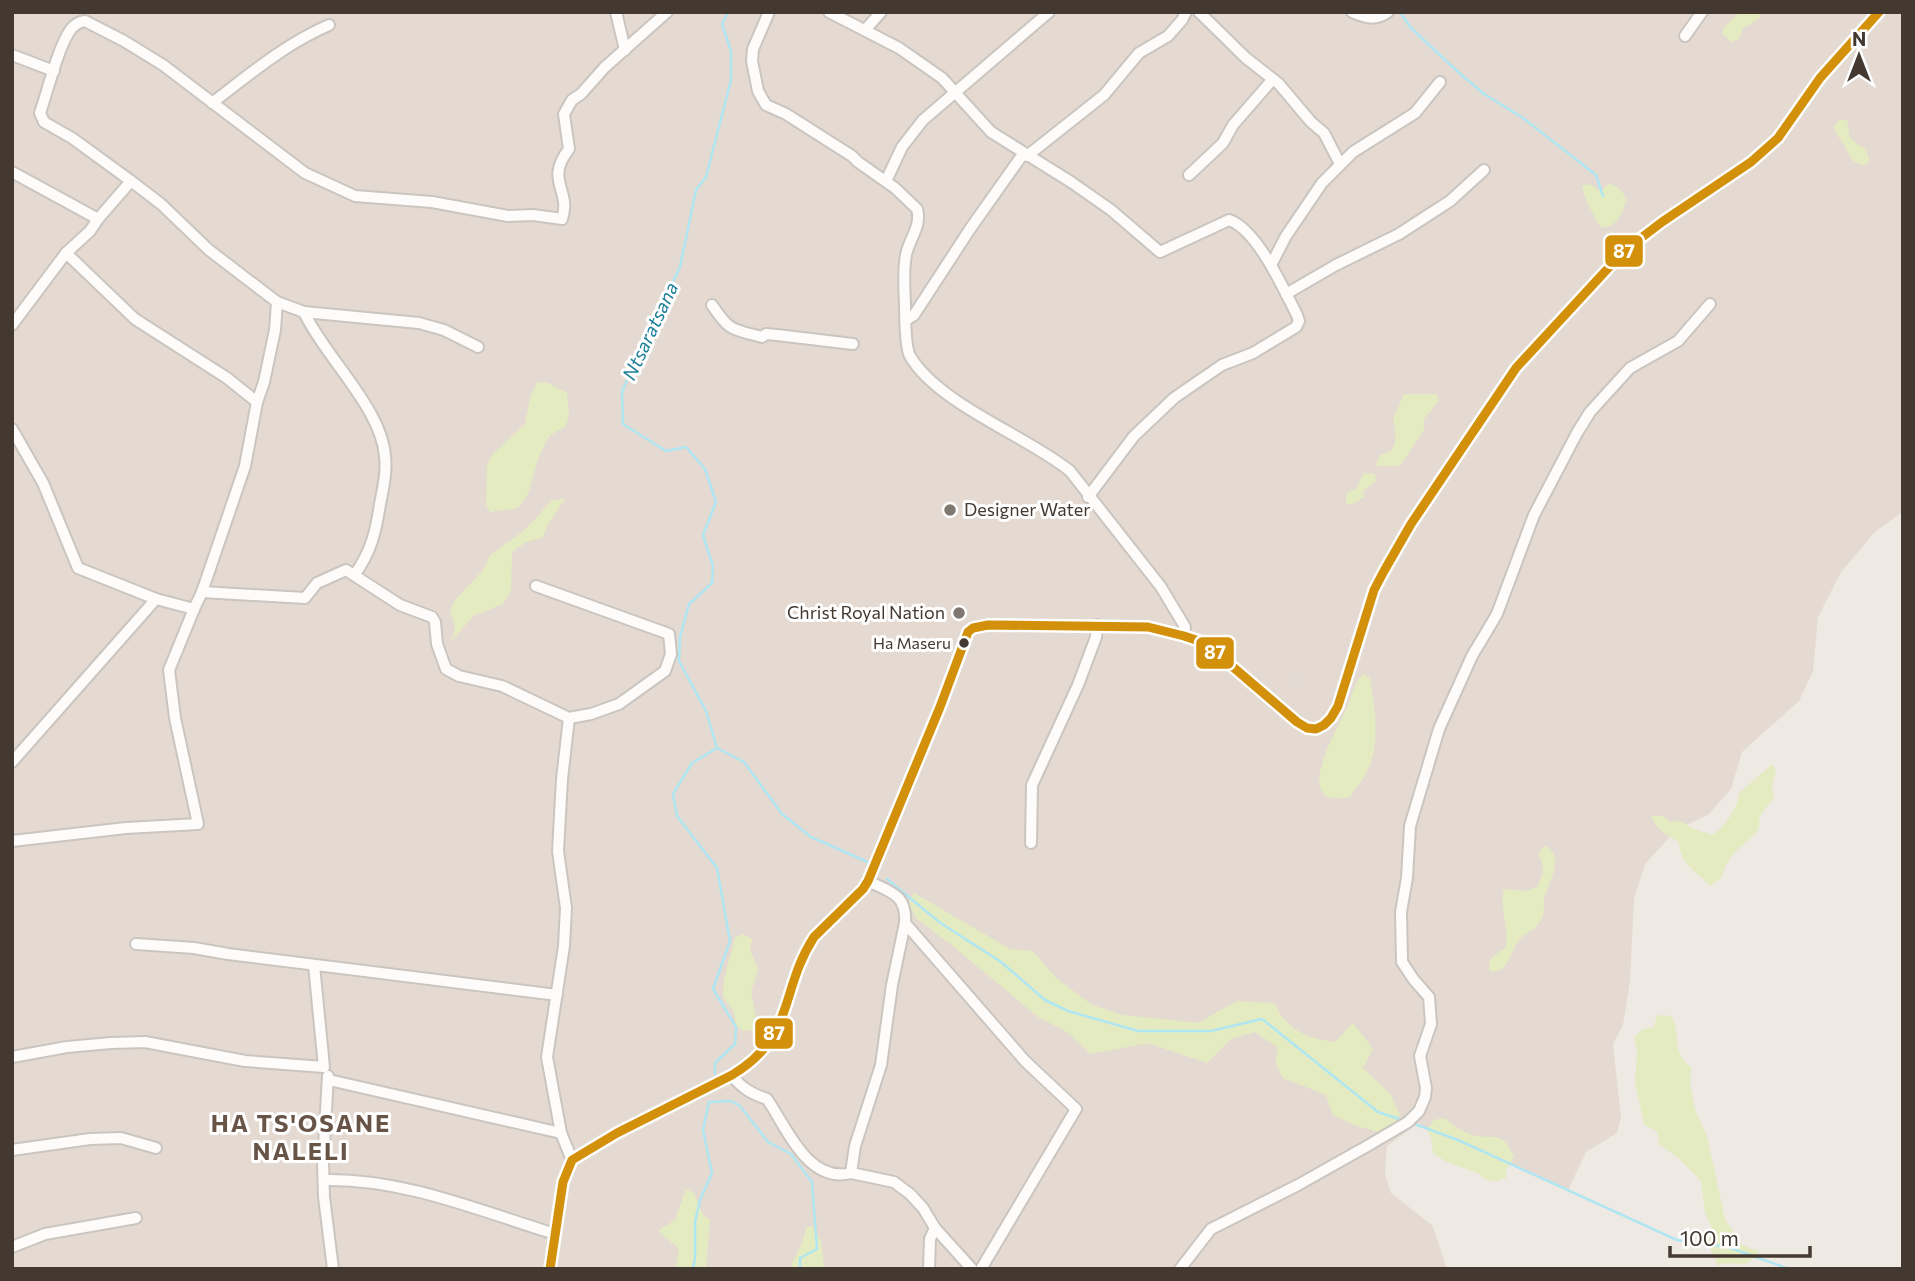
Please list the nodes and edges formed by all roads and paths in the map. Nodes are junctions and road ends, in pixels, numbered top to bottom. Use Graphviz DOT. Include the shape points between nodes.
graph roads {
  1 [pos="616,12"];
  2 [pos="667,12"];
  3 [pos="769,12"];
  4 [pos="829,12"];
  5 [pos="881,12"];
  6 [pos="1049,12"];
  7 [pos="1186,12"];
  8 [pos="1199,12"];
  9 [pos="1352,12"];
  10 [pos="1388,12"];
  11 [pos="1702,12"];
  12 [pos="1879,12"];
  13 [pos="330,25"];
  14 [pos="865,30"];
  15 [pos="1685,36"];
  16 [pos="625,50"];
  17 [pos="12,55"];
  18 [pos="54,71"];
  19 [pos="1273,79"];
  20 [pos="1440,82"];
  21 [pos="954,91"];
  22 [pos="212,103"];
  23 [pos="1025,155"];
  24 [pos="1340,164"];
  25 [pos="1484,170"];
  26 [pos="12,172"];
  27 [pos="1189,175"];
  28 [pos="131,181"];
  29 [pos="886,181"];
  30 [pos="98,219"];
  31 [pos="66,253"];
  32 [pos="1271,265"];
  33 [pos="1286,295"];
  34 [pos="277,302"];
  35 [pos="1710,304"];
  36 [pos="712,305"];
  37 [pos="304,312"];
  38 [pos="906,320"];
  39 [pos="12,325"];
  40 [pos="853,344"];
  41 [pos="478,347"];
  42 [pos="257,402"];
  43 [pos="12,429"];
  44 [pos="1088,497"];
  45 [pos="355,574"];
  46 [pos="536,586"];
  47 [pos="202,592"];
  48 [pos="156,600"];
  49 [pos="194,609"];
  50 [pos="1097,625"];
  51 [pos="1184,636"];
  52 [pos="569,718"];
  53 [pos="12,762"];
  54 [pos="12,841"];
  55 [pos="1031,844"];
  56 [pos="868,881"];
  57 [pos="905,923"];
  58 [pos="136,944"];
  59 [pos="314,965"];
  60 [pos="557,995"];
  61 [pos="12,1057"];
  62 [pos="324,1067"];
  63 [pos="732,1074"];
  64 [pos="329,1080"];
  65 [pos="561,1133"];
  66 [pos="156,1149"];
  67 [pos="12,1150"];
  68 [pos="572,1160"];
  69 [pos="851,1173"];
  70 [pos="324,1180"];
  71 [pos="136,1218"];
  72 [pos="935,1228"];
  73 [pos="555,1234"];
  74 [pos="12,1247"];
  75 [pos="333,1269"];
  76 [pos="550,1269"];
  77 [pos="929,1269"];
  78 [pos="972,1269"];
  79 [pos="981,1269"];
  80 [pos="1180,1269"];
  1 -- 16 [label="street"];
  2 -- 16 [label="street"];
  3 -- 29 [label="street" via="755,40 752,61 766,105"];
  4 -- 14 [label="street"];
  5 -- 14 [label="street"];
  6 -- 21 [label="street"];
  7 -- 23 [label="street" via="1168,36 1139,53 1104,95"];
  8 -- 19 [label="street"];
  9 -- 10 [label="street" via="1369,19"];
  11 -- 15 [label="street"];
  12 -- 51 [label="street" via="1820,78 1778,138 1625,251 1517,368 1384,571 1338,705 1324,725 1307,728 1297,722 1226,661"];
  13 -- 22 [label="street" via="303,36 257,66"];
  14 -- 21 [label="street" via="900,48"];
  16 -- 22 [label="street" via="572,100 564,114 569,149 556,172 565,210 562,219 355,196 305,173"];
  17 -- 18 [label="street"];
  18 -- 22 [label="street" via="70,30 85,21 163,65"];
  18 -- 28 [label="street" via="40,113 44,122"];
  19 -- 24 [label="street" via="1324,133"];
  19 -- 27 [label="street" via="1223,143"];
  20 -- 24 [label="street" via="1415,113"];
  21 -- 23 [label="street" via="991,132"];
  21 -- 29 [label="street" via="902,147"];
  23 -- 32 [label="street" via="1111,210 1160,252 1229,220 1249,236"];
  23 -- 38 [label="street" via="914,316"];
  24 -- 32 [label="street" via="1307,204"];
  25 -- 33 [label="street" via="1450,201 1409,227"];
  26 -- 30 [label="street"];
  28 -- 30 [label="street"];
  28 -- 34 [label="street"];
  29 -- 38 [label="street" via="919,215 906,255"];
  30 -- 31 [label="street"];
  31 -- 39 [label="street"];
  31 -- 42 [label="street" via="135,319"];
  32 -- 33 [label="street"];
  33 -- 44 [label="street" via="1297,314 1296,327 1254,353 1222,365 1174,398 1134,436"];
  34 -- 37 [label="street"];
  34 -- 42 [label="street" via="275,330"];
  35 -- 80 [label="street" via="1678,341 1630,368 1590,412 1534,515 1497,614 1439,729 1410,826 1401,912 1402,962 1430,997 1431,1024 1420,1056 1426,1087 1419,1111 1369,1145 1211,1229"];
  36 -- 40 [label="street" via="730,328 741,333"];
  37 -- 41 [label="street" via="419,323"];
  37 -- 45 [label="street" via="357,393 384,446 374,541"];
  38 -- 44 [label="street" via="909,354 927,376 992,422 1053,457 1070,471"];
  42 -- 47 [label="street" via="246,466"];
  43 -- 48 [label="street" via="43,483 78,568"];
  44 -- 51 [label="street" via="1161,587 1185,627"];
  45 -- 47 [label="street" via="346,570 334,574 317,583 305,598"];
  45 -- 52 [label="street" via="400,605 432,617 446,669 459,677 502,686"];
  46 -- 52 [label="street" via="669,634 671,654 665,671 619,704"];
  47 -- 49 [label="street"];
  48 -- 49 [label="street"];
  48 -- 53 [label="street"];
  49 -- 54 [label="street" via="169,670 198,824"];
  50 -- 51 [label="street" via="1147,627"];
  50 -- 55 [label="street" via="1078,685 1032,785"];
  50 -- 56 [label="street" via="988,625 968,632"];
  52 -- 60 [label="street" via="558,851 566,908"];
  56 -- 57 [label="street" via="899,896 906,911"];
  56 -- 63 [label="street" via="814,937 769,1045"];
  57 -- 69 [label="street" via="881,1065"];
  57 -- 79 [label="street" via="1025,1061 1076,1110"];
  58 -- 59 [label="street"];
  59 -- 60 [label="street"];
  59 -- 62 [label="street"];
  60 -- 65 [label="street" via="547,1057"];
  61 -- 62 [label="street" via="78,1046 145,1042 245,1061"];
  62 -- 64 [label="street"];
  63 -- 68 [label="street"];
  63 -- 69 [label="street" via="752,1094 766,1099 796,1146 820,1171 837,1176"];
  64 -- 65 [label="street"];
  64 -- 70 [label="street"];
  65 -- 68 [label="street"];
  66 -- 67 [label="street" via="121,1138"];
  68 -- 73 [label="street" via="563,1182"];
  69 -- 72 [label="street" via="894,1182 923,1208"];
  70 -- 73 [label="street" via="407,1188"];
  70 -- 75 [label="street"];
  71 -- 74 [label="street" via="45,1234"];
  72 -- 77 [label="street"];
  72 -- 78 [label="street"];
  73 -- 76 [label="street"];
}
